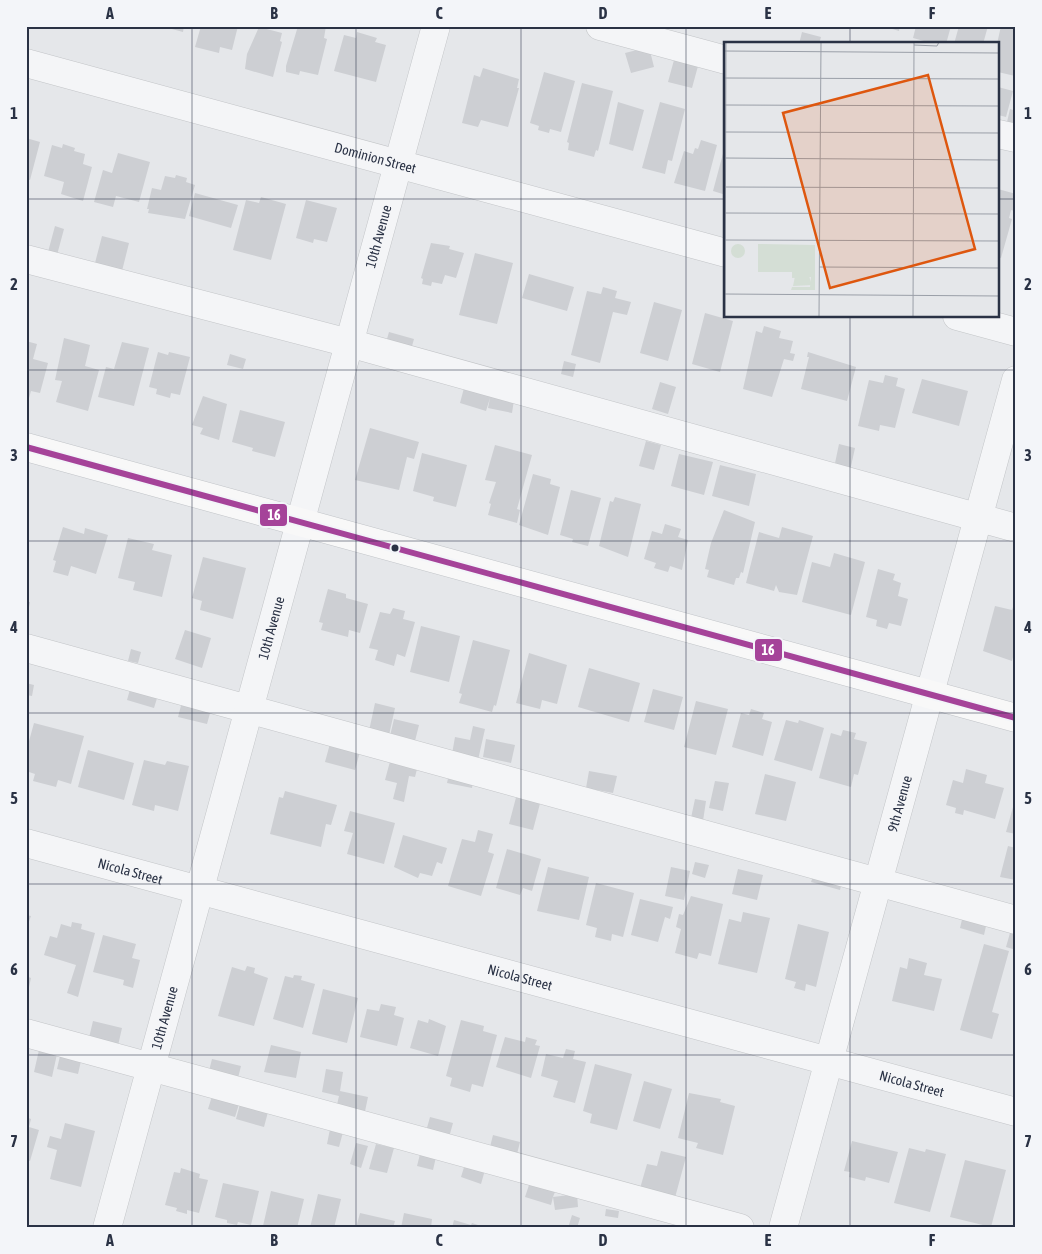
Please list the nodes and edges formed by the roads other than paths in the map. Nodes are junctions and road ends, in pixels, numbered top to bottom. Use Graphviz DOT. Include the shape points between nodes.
graph roads {
  1 [pos="436,26"];
  2 [pos="600,26"];
  3 [pos="724,59"];
  4 [pos="26,63"];
  5 [pos="1000,134"];
  6 [pos="1016,138"];
  7 [pos="398,162"];
  8 [pos="724,252"];
  9 [pos="26,259"];
  10 [pos="964,318"];
  11 [pos="1016,332"];
  12 [pos="349,343"];
  13 [pos="1016,380"];
  14 [pos="26,447"];
  15 [pos="977,518"];
  16 [pos="301,522"];
  17 [pos="1016,528"];
  18 [pos="26,648"];
  19 [pos="929,694"];
  20 [pos="250,710"];
  21 [pos="1016,718"];
  22 [pos="26,844"];
  23 [pos="878,882"];
  24 [pos="200,892"];
  25 [pos="1016,920"];
  26 [pos="26,1034"];
  27 [pos="829,1062"];
  28 [pos="151,1067"];
  29 [pos="1016,1112"];
  30 [pos="107,1228"];
  31 [pos="740,1228"];
  32 [pos="783,1228"];
  1 -- 7 [label="street, 10th Avenue"];
  2 -- 3 [label="street"];
  4 -- 7 [label="street, Dominion Street"];
  5 -- 6 [label="street"];
  7 -- 8 [label="street, Dominion Street"];
  7 -- 12 [label="street, 10th Avenue"];
  9 -- 12 [label="street"];
  10 -- 11 [label="street"];
  12 -- 15 [label="street"];
  12 -- 16 [label="street, 10th Avenue"];
  13 -- 15 [label="street, 9th Avenue"];
  14 -- 16 [label="main road"];
  15 -- 17 [label="street"];
  15 -- 19 [label="street, 9th Avenue"];
  16 -- 19 [label="main road"];
  16 -- 20 [label="street, 10th Avenue"];
  18 -- 20 [label="street"];
  19 -- 21 [label="main road"];
  19 -- 23 [label="street, 9th Avenue"];
  20 -- 23 [label="street"];
  20 -- 24 [label="street, 10th Avenue"];
  22 -- 24 [label="street, Nicola Street"];
  23 -- 25 [label="street"];
  23 -- 27 [label="street, 9th Avenue"];
  24 -- 27 [label="street, Nicola Street"];
  24 -- 28 [label="street, 10th Avenue"];
  26 -- 28 [label="street"];
  27 -- 29 [label="street, Nicola Street"];
  27 -- 32 [label="street, 9th Avenue"];
  28 -- 30 [label="street, 10th Avenue"];
  28 -- 31 [label="street"];
}
